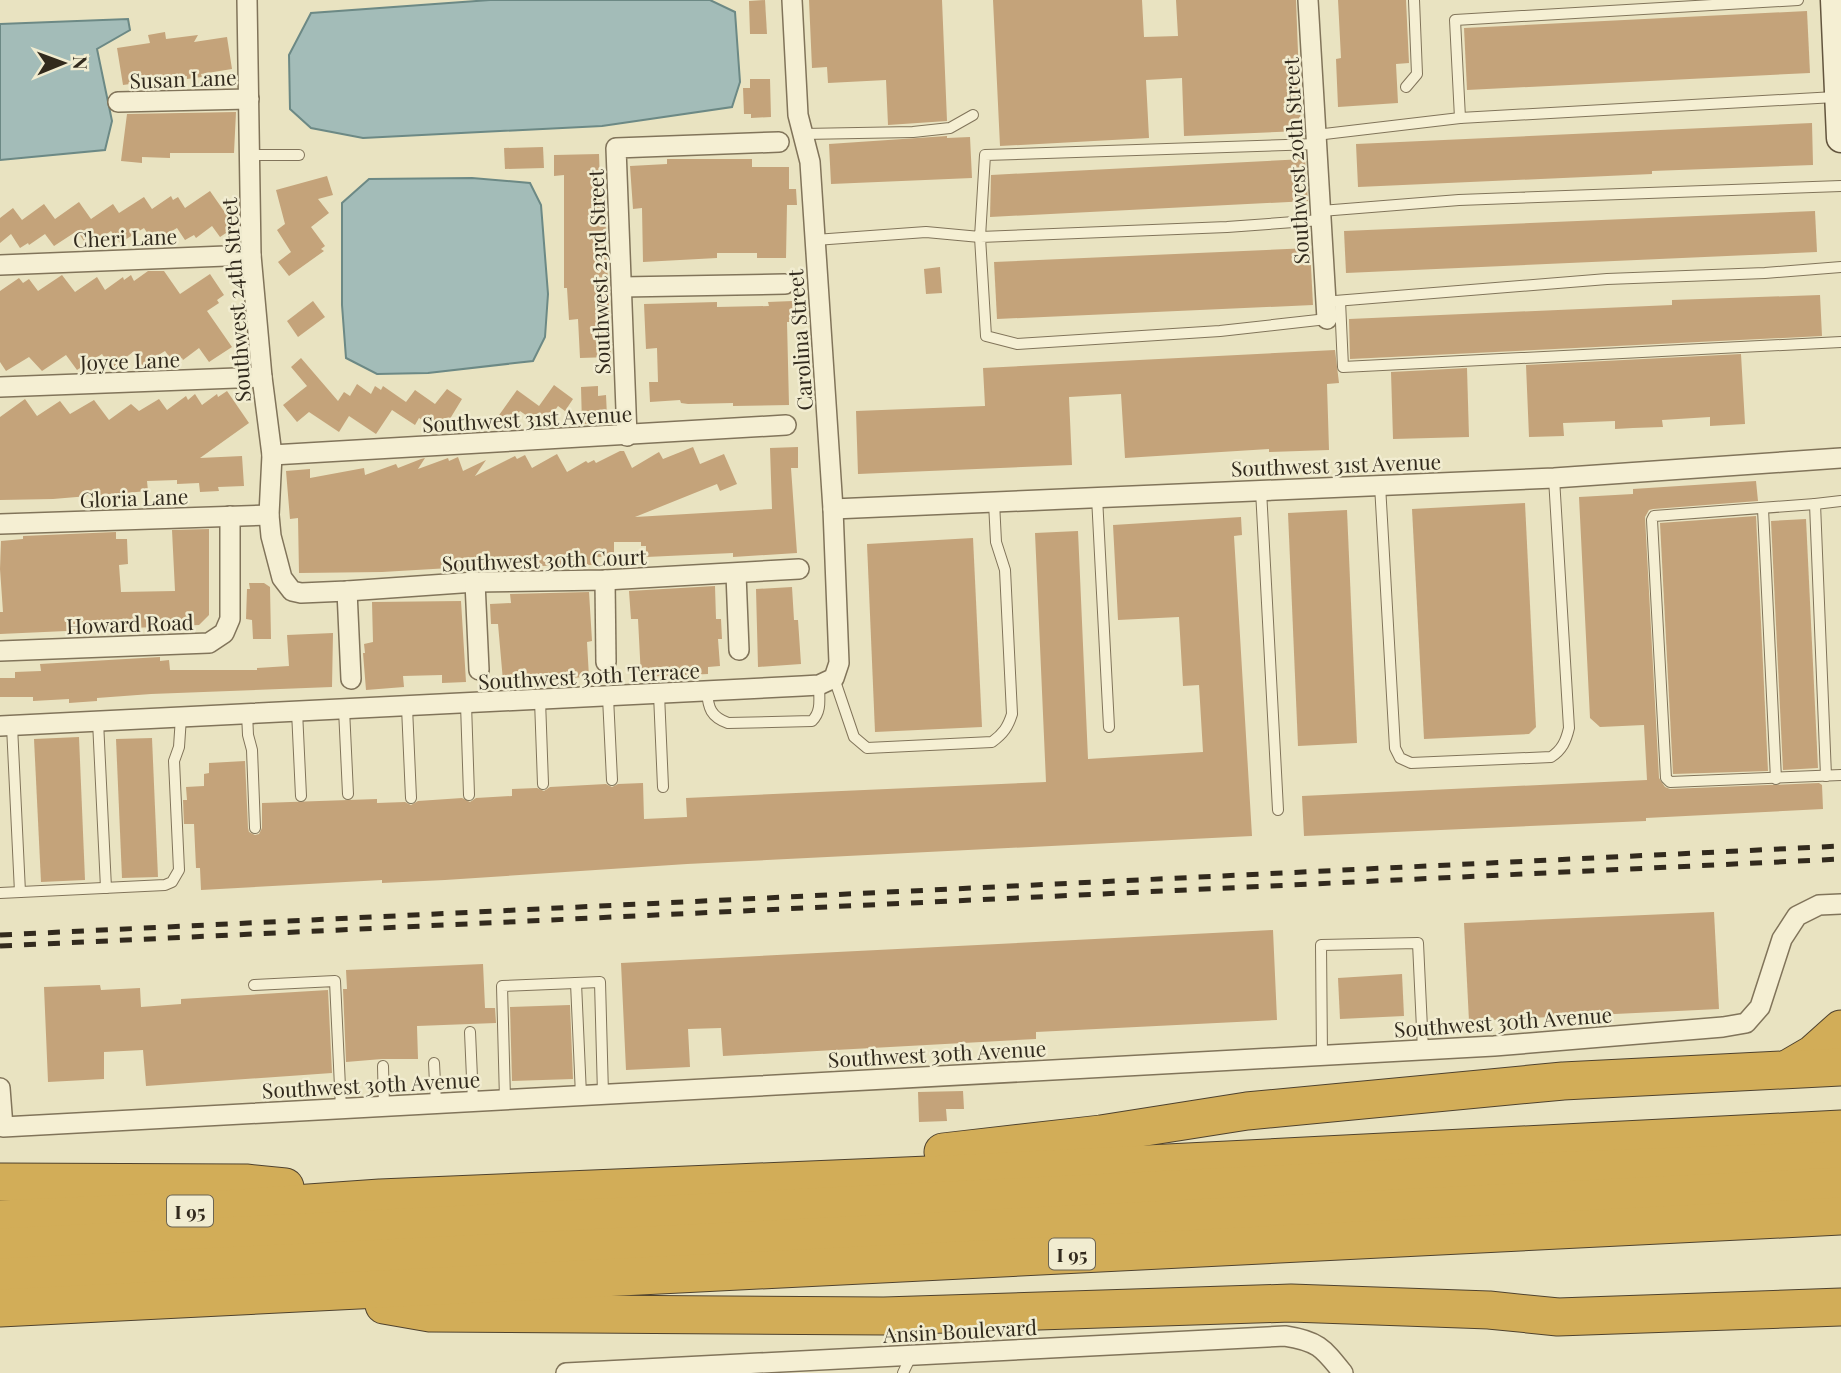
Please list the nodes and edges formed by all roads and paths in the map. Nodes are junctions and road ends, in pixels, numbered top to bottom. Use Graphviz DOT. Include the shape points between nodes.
graph roads {
  1 [pos="247,0"];
  2 [pos="792,0"];
  3 [pos="1308,0"];
  4 [pos="1415,0"];
  5 [pos="1798,0"];
  6 [pos="1835,0"];
  7 [pos="1406,87"];
  8 [pos="1839,97"];
  9 [pos="249,99"];
  10 [pos="118,102"];
  11 [pos="973,116"];
  12 [pos="1460,118"];
  13 [pos="803,134"];
  14 [pos="1841,138"];
  15 [pos="1316,139"];
  16 [pos="779,142"];
  17 [pos="250,155"];
  18 [pos="299,155"];
  19 [pos="1841,186"];
  20 [pos="1321,215"];
  21 [pos="980,237"];
  22 [pos="815,240"];
  23 [pos="251,255"];
  24 [pos="0,265"];
  25 [pos="1841,267"];
  26 [pos="785,284"];
  27 [pos="622,287"];
  28 [pos="1331,307"];
  29 [pos="1841,342"];
  30 [pos="262,377"];
  31 [pos="0,387"];
  32 [pos="786,425"];
  33 [pos="627,436"];
  34 [pos="272,455"];
  35 [pos="1841,458"];
  36 [pos="1554,478"];
  37 [pos="1380,485"];
  38 [pos="1261,490"];
  39 [pos="1097,497"];
  40 [pos="1841,501"];
  41 [pos="994,502"];
  42 [pos="1815,504"];
  43 [pos="833,509"];
  44 [pos="1763,509"];
  45 [pos="269,515"];
  46 [pos="230,516"];
  47 [pos="0,524"];
  48 [pos="799,569"];
  49 [pos="736,574"];
  50 [pos="605,580"];
  51 [pos="475,582"];
  52 [pos="347,590"];
  53 [pos="292,591"];
  54 [pos="739,650"];
  55 [pos="0,651"];
  56 [pos="606,662"];
  57 [pos="479,670"];
  58 [pos="351,679"];
  59 [pos="827,681"];
  60 [pos="707,691"];
  61 [pos="659,694"];
  62 [pos="608,697"];
  63 [pos="540,700"];
  64 [pos="466,704"];
  65 [pos="407,707"];
  66 [pos="344,709"];
  67 [pos="297,711"];
  68 [pos="247,713"];
  69 [pos="181,717"];
  70 [pos="98,721"];
  71 [pos="6,726"];
  72 [pos="1109,727"];
  73 [pos="1841,775"];
  74 [pos="1826,776"];
  75 [pos="1776,779"];
  76 [pos="612,780"];
  77 [pos="543,785"];
  78 [pos="663,787"];
  79 [pos="348,794"];
  80 [pos="469,795"];
  81 [pos="301,796"];
  82 [pos="411,798"];
  83 [pos="1278,810"];
  84 [pos="256,828"];
  85 [pos="106,888"];
  86 [pos="20,892"];
  87 [pos="0,893"];
  88 [pos="1841,904"];
  89 [pos="576,983"];
  90 [pos="254,985"];
  91 [pos="1841,1029"];
  92 [pos="470,1032"];
  93 [pos="1423,1050"];
  94 [pos="1322,1055"];
  95 [pos="434,1063"];
  96 [pos="383,1066"];
  97 [pos="1841,1067"];
  98 [pos="1789,1068"];
  99 [pos="0,1088"];
  100 [pos="603,1094"];
  101 [pos="581,1095"];
  102 [pos="505,1099"];
  103 [pos="473,1101"];
  104 [pos="436,1103"];
  105 [pos="384,1106"];
  106 [pos="341,1108"];
  107 [pos="1833,1173"];
  108 [pos="0,1182"];
  109 [pos="790,1182"];
  110 [pos="380,1198"];
  111 [pos="0,1219"];
  112 [pos="0,1247"];
  113 [pos="0,1277"];
  114 [pos="314,1293"];
  115 [pos="1841,1307"];
  116 [pos="0,1308"];
  117 [pos="1786,1310"];
  118 [pos="1841,1331"];
  119 [pos="907,1364"];
  120 [pos="835,1366"];
  121 [pos="740,1368"];
  122 [pos="639,1371"];
  123 [pos="566,1373"];
  124 [pos="1343,1373"];
  1 -- 9 [label="street, Southwest 24th Street"];
  2 -- 13 [label="street, Carolina Street"];
  3 -- 15 [label="street, Southwest 20th Street" via="1320,92"];
  4 -- 7 [label="lane" via="1417,75"];
  5 -- 12 [label="lane" via="1455,20"];
  6 -- 8 [label="main road"];
  8 -- 12 [label="lane"];
  8 -- 14 [label="main road"];
  9 -- 10 [label="street, Susan Lane"];
  9 -- 17 [label="street, Southwest 24th Street"];
  11 -- 13 [label="lane" via="950,128 913,132"];
  12 -- 15 [label="lane"];
  13 -- 22 [label="street, Carolina Street" via="810,162"];
  15 -- 20 [label="street, Southwest 20th Street"];
  15 -- 21 [label="lane" via="985,155"];
  16 -- 27 [label="street, Southwest 23rd Street" via="616,148"];
  17 -- 18 [label="lane"];
  17 -- 23 [label="street, Southwest 24th Street"];
  19 -- 20 [label="lane" via="1459,201"];
  20 -- 21 [label="lane" via="1227,227"];
  20 -- 28 [label="street, Southwest 20th Street"];
  21 -- 22 [label="lane" via="926,232"];
  21 -- 28 [label="lane" via="986,336 1017,344 1220,331"];
  22 -- 43 [label="street, Carolina Street"];
  23 -- 24 [label="street, Cheri Lane"];
  23 -- 30 [label="street, Southwest 24th Street"];
  25 -- 28 [label="lane" via="1607,279"];
  26 -- 27 [label="street"];
  27 -- 33 [label="street, Southwest 23rd Street"];
  28 -- 29 [label="lane" via="1343,368"];
  30 -- 31 [label="street, Joyce Lane"];
  30 -- 34 [label="street, Southwest 24th Street"];
  32 -- 33 [label="street, Southwest 31st Avenue"];
  33 -- 34 [label="street, Southwest 31st Avenue"];
  34 -- 45 [label="street, Southwest 24th Street"];
  35 -- 36 [label="street, Southwest 31st Avenue"];
  36 -- 37 [label="street, Southwest 31st Avenue"];
  36 -- 37 [label="lane" via="1569,728 1566,740 1550,757 1467,761 1411,763 1400,758 1395,748"];
  37 -- 38 [label="street, Southwest 31st Avenue"];
  38 -- 39 [label="street, Southwest 31st Avenue"];
  38 -- 83 [label="lane"];
  39 -- 41 [label="street, Southwest 31st Avenue"];
  39 -- 72 [label="lane"];
  40 -- 42 [label="lane"];
  41 -- 43 [label="street, Southwest 31st Avenue"];
  41 -- 59 [label="lane" via="996,542 1005,570 1012,714 1002,735 992,742 867,748 855,737"];
  42 -- 44 [label="lane"];
  42 -- 74 [label="lane"];
  43 -- 59 [label="street, Carolina Street" via="839,661 838,671"];
  44 -- 75 [label="lane"];
  44 -- 75 [label="lane" via="1657,515 1652,520 1666,778 1670,782"];
  45 -- 46 [label="street, Gloria Lane"];
  45 -- 53 [label="street, Southwest 24th Street" via="282,578"];
  46 -- 47 [label="street, Gloria Lane"];
  46 -- 55 [label="street, Howard Road" via="230,618 224,634 209,643"];
  48 -- 49 [label="street, Southwest 30th Court"];
  49 -- 50 [label="street, Southwest 30th Court"];
  49 -- 54 [label="street"];
  50 -- 51 [label="street, Southwest 30th Court"];
  50 -- 56 [label="street"];
  51 -- 52 [label="street, Southwest 30th Court"];
  51 -- 57 [label="street"];
  52 -- 53 [label="street, Southwest 30th Court"];
  52 -- 58 [label="street"];
  59 -- 60 [label="street, Southwest 30th Terrace"];
  59 -- 60 [label="lane" via="818,715 812,721 728,723 708,707"];
  60 -- 61 [label="street, Southwest 30th Terrace"];
  61 -- 62 [label="street, Southwest 30th Terrace"];
  61 -- 78 [label="lane"];
  62 -- 63 [label="street, Southwest 30th Terrace"];
  62 -- 76 [label="lane"];
  63 -- 64 [label="street, Southwest 30th Terrace"];
  63 -- 77 [label="lane"];
  64 -- 65 [label="street, Southwest 30th Terrace"];
  64 -- 80 [label="lane"];
  65 -- 66 [label="street, Southwest 30th Terrace"];
  65 -- 82 [label="lane"];
  66 -- 67 [label="street"];
  66 -- 79 [label="lane"];
  67 -- 68 [label="street"];
  67 -- 81 [label="lane"];
  68 -- 69 [label="street"];
  68 -- 84 [label="lane"];
  69 -- 70 [label="street"];
  69 -- 85 [label="lane" via="174,761 176,877 165,885"];
  70 -- 71 [label="street"];
  70 -- 85 [label="lane"];
  71 -- 86 [label="lane"];
  73 -- 74 [label="lane"];
  74 -- 75 [label="lane"];
  85 -- 86 [label="lane"];
  86 -- 87 [label="lane"];
  88 -- 93 [label="street, Southwest 30th Avenue" via="1819,905 1797,916 1782,939 1760,1007 1746,1023"];
  89 -- 100 [label="lane" via="600,982"];
  89 -- 101 [label="lane"];
  89 -- 102 [label="lane" via="502,986"];
  90 -- 106 [label="lane" via="335,981"];
  91 -- 98 [label="highway"];
  92 -- 103 [label="lane"];
  93 -- 94 [label="street, Southwest 30th Avenue"];
  93 -- 94 [label="lane" via="1418,943 1321,945"];
  94 -- 100 [label="street, Southwest 30th Avenue"];
  95 -- 104 [label="lane"];
  96 -- 105 [label="lane"];
  97 -- 98 [label="highway"];
  98 -- 109 [label="highway" via="1563,1081 1247,1111 1101,1134 939,1152"];
  99 -- 106 [label="street, Southwest 30th Avenue" via="3,1127"];
  100 -- 101 [label="street, Southwest 30th Avenue"];
  101 -- 102 [label="street, Southwest 30th Avenue"];
  102 -- 103 [label="street, Southwest 30th Avenue"];
  103 -- 104 [label="street, Southwest 30th Avenue"];
  104 -- 105 [label="street, Southwest 30th Avenue"];
  105 -- 106 [label="street, Southwest 30th Avenue"];
  107 -- 109 [label="highway, I 95"];
  107 -- 112 [label="highway" via="1516,1172"];
  107 -- 113 [label="highway"];
  107 -- 114 [label="highway, I 95"];
  108 -- 110 [label="highway" via="246,1183"];
  109 -- 110 [label="highway, I 95"];
  110 -- 111 [label="highway, I 95"];
  114 -- 116 [label="highway, I 95"];
  114 -- 117 [label="highway" via="430,1313 884,1316 1291,1303 1558,1317"];
  115 -- 117 [label="highway"];
  117 -- 118 [label="highway"];
  119 -- 120 [label="street, Ansin Boulevard"];
  119 -- 124 [label="street, Ansin Boulevard" via="1285,1336 1308,1340 1325,1351"];
  120 -- 121 [label="street, Ansin Boulevard"];
  121 -- 122 [label="street, Ansin Boulevard"];
  122 -- 123 [label="street, Ansin Boulevard"];
}
